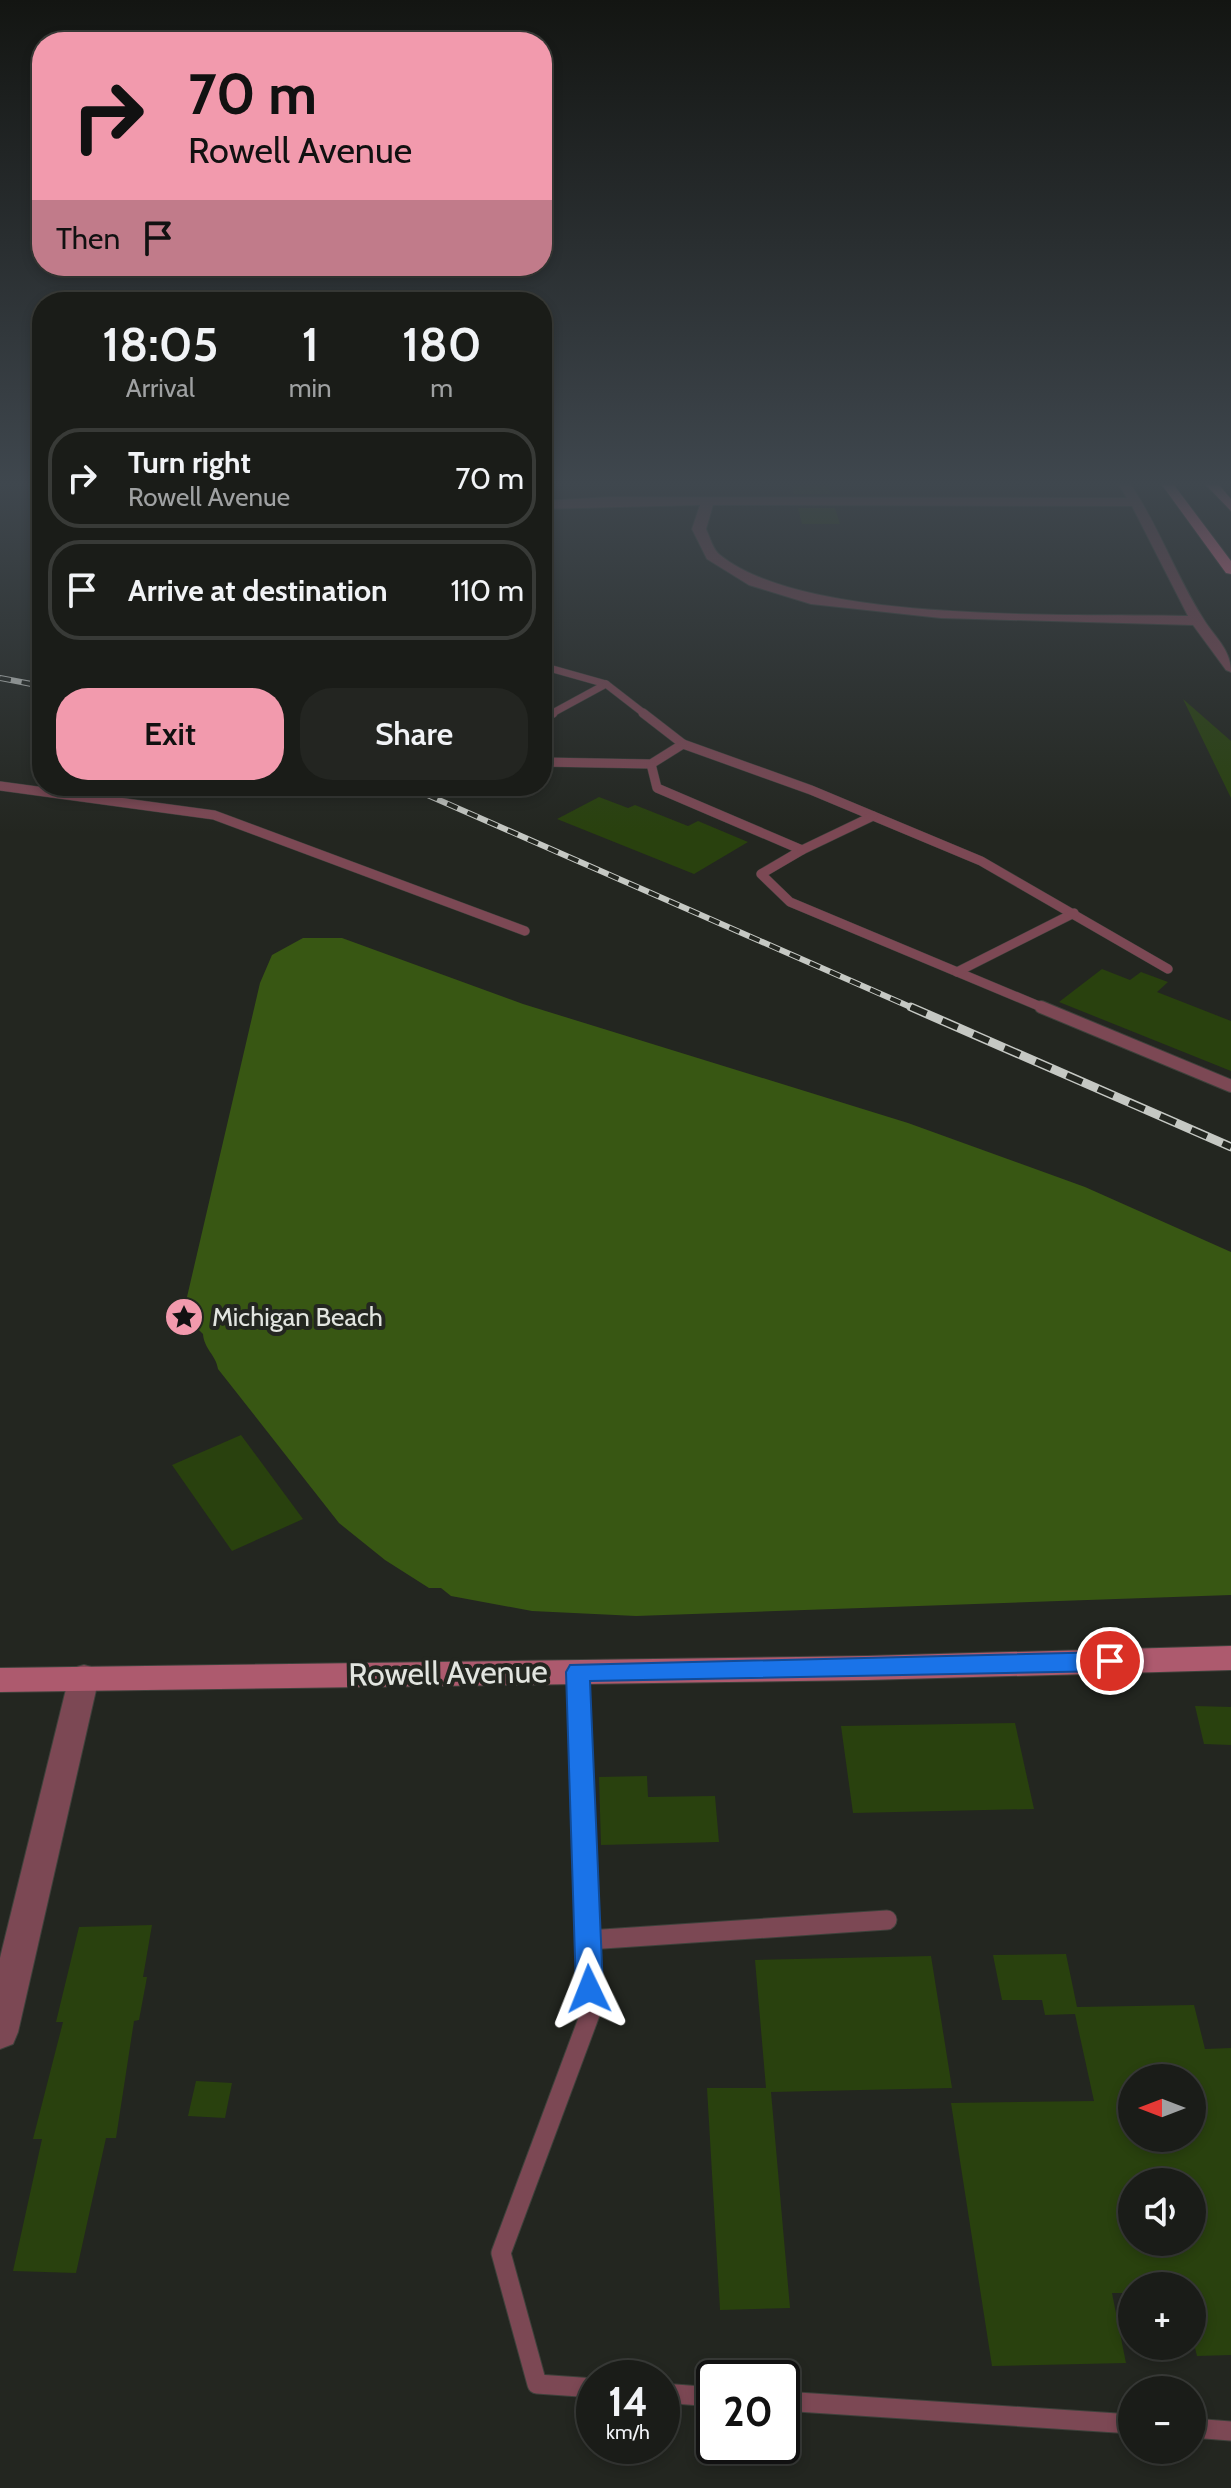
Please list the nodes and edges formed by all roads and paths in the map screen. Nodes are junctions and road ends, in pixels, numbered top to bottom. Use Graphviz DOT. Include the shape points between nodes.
graph roads {
  1 [pos="821,601"];
  2 [pos="1186,601"];
  3 [pos="1196,621"];
  4 [pos="1231,667"];
  5 [pos="552,669"];
  6 [pos="606,684"];
  7 [pos="552,714"];
  8 [pos="683,744"];
  9 [pos="552,762"];
  10 [pos="651,764"];
  11 [pos="0,786"];
  12 [pos="32,790"];
  13 [pos="74,796"];
  14 [pos="873,816"];
  15 [pos="802,850"];
  16 [pos="1074,913"];
  17 [pos="525,931"];
  18 [pos="1168,969"];
  19 [pos="957,972"];
  20 [pos="1231,1086"];
  21 [pos="1231,1658"];
  22 [pos="578,1672"];
  23 [pos="84,1677"];
  24 [pos="0,1680"];
  25 [pos="887,1920"];
  26 [pos="588,1940"];
  27 [pos="0,2032"];
  28 [pos="576,2387"];
  29 [pos="800,2402"];
  30 [pos="1118,2423"];
  31 [pos="1206,2429"];
  32 [pos="1231,2431"];
  1 -- 3 [label="street" via="941,614"];
  2 -- 3 [label="street"];
  3 -- 4 [label="street"];
  5 -- 6 [label="lane"];
  6 -- 7 [label="lane"];
  6 -- 8 [label="lane"];
  8 -- 10 [label="lane"];
  8 -- 14 [label="lane"];
  9 -- 10 [label="lane"];
  10 -- 15 [label="lane" via="657,788"];
  11 -- 12 [label="lane"];
  13 -- 17 [label="lane" via="214,815"];
  14 -- 15 [label="lane"];
  14 -- 16 [label="lane" via="981,861"];
  15 -- 19 [label="lane" via="761,874 790,902"];
  16 -- 18 [label="lane"];
  16 -- 19 [label="lane"];
  19 -- 20 [label="lane"];
  21 -- 22 [label="street, Rowell Avenue"];
  22 -- 23 [label="street, Rowell Avenue"];
  22 -- 26 [label="lane"];
  23 -- 24 [label="street, Rowell Avenue"];
  23 -- 27 [label="street"];
  25 -- 26 [label="lane"];
  26 -- 28 [label="lane" via="590,2014 501,2253 537,2384"];
  29 -- 30 [label="lane"];
  31 -- 32 [label="lane"];
}
